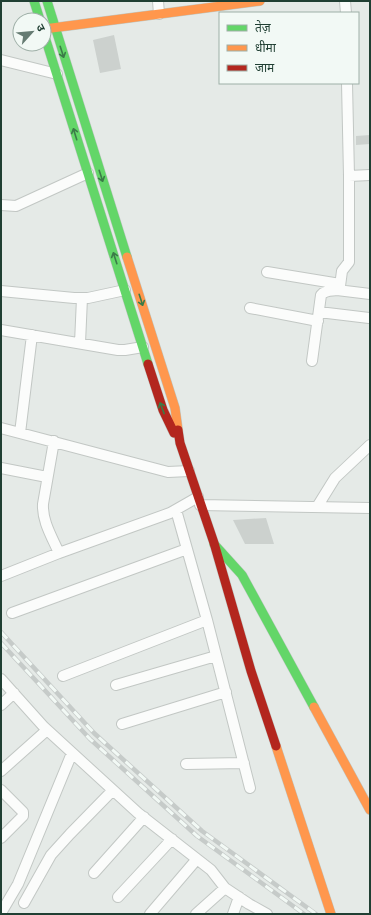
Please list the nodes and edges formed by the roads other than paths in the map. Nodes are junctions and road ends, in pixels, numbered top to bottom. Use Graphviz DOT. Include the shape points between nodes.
graph roads {
  1 [pos="34,1"];
  2 [pos="47,1"];
  3 [pos="158,1"];
  4 [pos="260,1"];
  5 [pos="345,1"];
  6 [pos="37,12"];
  7 [pos="346,12"];
  8 [pos="159,14"];
  9 [pos="52,28"];
  10 [pos="55,28"];
  11 [pos="49,52"];
  12 [pos="1,60"];
  13 [pos="56,74"];
  14 [pos="347,84"];
  15 [pos="88,174"];
  16 [pos="370,175"];
  17 [pos="349,176"];
  18 [pos="1,205"];
  19 [pos="267,272"];
  20 [pos="338,287"];
  21 [pos="125,290"];
  22 [pos="1,291"];
  23 [pos="370,294"];
  24 [pos="82,298"];
  25 [pos="250,308"];
  26 [pos="318,316"];
  27 [pos="369,318"];
  28 [pos="1,330"];
  29 [pos="32,335"];
  30 [pos="80,343"];
  31 [pos="143,347"];
  32 [pos="312,361"];
  33 [pos="1,428"];
  34 [pos="20,432"];
  35 [pos="54,441"];
  36 [pos="180,443"];
  37 [pos="370,445"];
  38 [pos="1,468"];
  39 [pos="190,471"];
  40 [pos="47,477"];
  41 [pos="199,501"];
  42 [pos="317,507"];
  43 [pos="370,508"];
  44 [pos="176,510"];
  45 [pos="214,543"];
  46 [pos="187,549"];
  47 [pos="59,553"];
  48 [pos="1,576"];
  49 [pos="12,612"];
  50 [pos="207,620"];
  51 [pos="216,656"];
  52 [pos="63,676"];
  53 [pos="1,678"];
  54 [pos="116,685"];
  55 [pos="226,692"];
  56 [pos="14,693"];
  57 [pos="1,705"];
  58 [pos="122,724"];
  59 [pos="47,730"];
  60 [pos="72,753"];
  61 [pos="244,763"];
  62 [pos="186,764"];
  63 [pos="1,771"];
  64 [pos="250,788"];
  65 [pos="1,790"];
  66 [pos="113,790"];
  67 [pos="370,810"];
  68 [pos="144,817"];
  69 [pos="1,838"];
  70 [pos="172,839"];
  71 [pos="197,859"];
  72 [pos="94,873"];
  73 [pos="223,885"];
  74 [pos="239,897"];
  75 [pos="118,898"];
  76 [pos="24,904"];
  77 [pos="1,913"];
  78 [pos="150,914"];
  79 [pos="196,914"];
  80 [pos="233,914"];
  81 [pos="267,914"];
  82 [pos="331,914"];
  1 -- 6 [label="main road"];
  2 -- 10 [label="main road"];
  3 -- 8 [label="street"];
  4 -- 8 [label="main road"];
  5 -- 7 [label="street"];
  8 -- 10 [label="main road"];
  9 -- 10 [label="main road"];
  10 -- 36 [label="main road, one-way" via="175,408"];
  11 -- 13 [label="main road"];
  12 -- 13 [label="street"];
  15 -- 13 [label="main road, one-way"];
  14 -- 17 [label="street"];
  15 -- 18 [label="street" via="16,206"];
  21 -- 15 [label="main road, one-way"];
  16 -- 17 [label="street"];
  17 -- 20 [label="street" via="349,262 342,271"];
  19 -- 20 [label="street"];
  20 -- 23 [label="street"];
  20 -- 26 [label="street" via="321,294"];
  21 -- 24 [label="street"];
  21 -- 31 [label="main road"];
  22 -- 24 [label="street"];
  24 -- 30 [label="street"];
  25 -- 26 [label="street"];
  26 -- 27 [label="street"];
  26 -- 32 [label="street"];
  28 -- 29 [label="street"];
  29 -- 30 [label="street"];
  29 -- 34 [label="street"];
  30 -- 31 [label="street" via="125,350"];
  36 -- 31 [label="main road, one-way" via="163,410"];
  33 -- 34 [label="street"];
  34 -- 35 [label="street"];
  35 -- 39 [label="street" via="168,472"];
  35 -- 40 [label="street"];
  36 -- 39 [label="main road"];
  37 -- 42 [label="street" via="335,478"];
  38 -- 40 [label="street"];
  39 -- 41 [label="main road"];
  40 -- 47 [label="street" via="42,512"];
  41 -- 42 [label="street"];
  41 -- 44 [label="street"];
  41 -- 45 [label="main road"];
  42 -- 43 [label="street"];
  44 -- 46 [label="street"];
  44 -- 47 [label="street"];
  45 -- 67 [label="main road" via="242,575"];
  45 -- 82 [label="main road" via="251,671"];
  46 -- 49 [label="street"];
  46 -- 50 [label="street"];
  47 -- 48 [label="street"];
  50 -- 51 [label="street"];
  50 -- 52 [label="street"];
  51 -- 54 [label="street"];
  51 -- 55 [label="street"];
  53 -- 56 [label="street"];
  55 -- 58 [label="street"];
  55 -- 61 [label="street"];
  56 -- 57 [label="street"];
  56 -- 59 [label="street"];
  59 -- 60 [label="street"];
  59 -- 63 [label="street"];
  60 -- 66 [label="street"];
  60 -- 77 [label="street" via="18,884"];
  61 -- 62 [label="street"];
  61 -- 64 [label="street"];
  65 -- 69 [label="street" via="23,812 23,816"];
  66 -- 68 [label="street"];
  66 -- 76 [label="street" via="51,854"];
  68 -- 70 [label="street"];
  68 -- 72 [label="street"];
  70 -- 71 [label="street"];
  70 -- 75 [label="street"];
  71 -- 73 [label="street" via="214,873"];
  71 -- 78 [label="street"];
  73 -- 74 [label="street"];
  73 -- 79 [label="street"];
  74 -- 80 [label="street"];
  74 -- 81 [label="street"];
}
